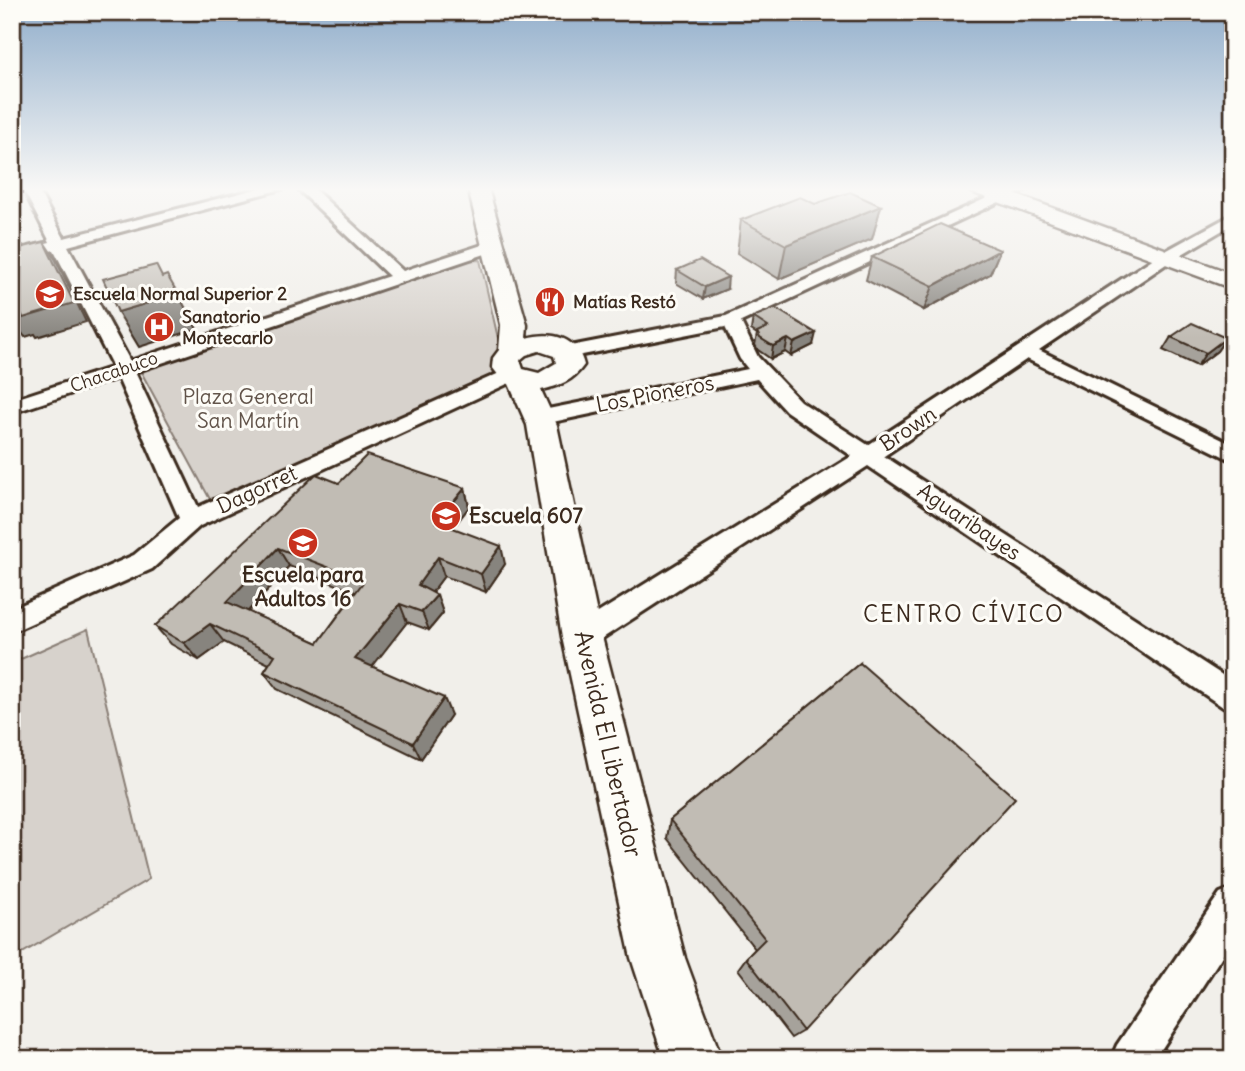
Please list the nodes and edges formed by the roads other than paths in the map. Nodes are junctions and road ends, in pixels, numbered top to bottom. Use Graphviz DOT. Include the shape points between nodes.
graph roads {
  1 [pos="56,238"];
  2 [pos="83,238"];
  3 [pos="358,238"];
  4 [pos="492,238"];
  5 [pos="913,238"];
  6 [pos="1113,238"];
  7 [pos="1199,238"];
  8 [pos="59,244"];
  9 [pos="494,246"];
  10 [pos="12,256"];
  11 [pos="1166,257"];
  12 [pos="399,276"];
  13 [pos="1233,282"];
  14 [pos="731,320"];
  15 [pos="1024,350"];
  16 [pos="519,355"];
  17 [pos="566,363"];
  18 [pos="124,369"];
  19 [pos="762,372"];
  20 [pos="12,407"];
  21 [pos="545,420"];
  22 [pos="1233,454"];
  23 [pos="869,455"];
  24 [pos="192,520"];
  25 [pos="12,621"];
  26 [pos="582,638"];
  27 [pos="1233,698"];
  28 [pos="1233,906"];
  29 [pos="693,1059"];
  30 [pos="1131,1059"];
  1 -- 8 [label="street"];
  2 -- 8 [label="street"];
  3 -- 12 [label="street"];
  4 -- 9 [label="main road, Avenida El Libertador"];
  5 -- 14 [label="street"];
  6 -- 11 [label="main road"];
  7 -- 11 [label="street, Brown"];
  8 -- 10 [label="street"];
  8 -- 18 [label="street"];
  9 -- 12 [label="street, Chacabuco"];
  9 -- 16 [label="main road, Avenida El Libertador"];
  11 -- 13 [label="main road"];
  11 -- 15 [label="street, Brown"];
  12 -- 18 [label="street, Chacabuco"];
  14 -- 17 [label="street"];
  14 -- 19 [label="street, Aguaribayes" via="750,359"];
  15 -- 22 [label="street"];
  15 -- 23 [label="street, Brown"];
  16 -- 17 [label="main road" via="552,344"];
  16 -- 17 [label="main road" via="545,381"];
  16 -- 21 [label="main road, Avenida El Libertador"];
  16 -- 24 [label="street, Dagorret"];
  17 -- 21 [label="main road"];
  18 -- 20 [label="street, Chacabuco"];
  18 -- 24 [label="street"];
  19 -- 21 [label="street, Los Pioneros"];
  19 -- 23 [label="street, Aguaribayes" via="793,406"];
  21 -- 26 [label="main road, Avenida El Libertador"];
  23 -- 26 [label="street, Brown"];
  23 -- 27 [label="street, Aguaribayes"];
  24 -- 25 [label="street, Dagorret" via="143,562"];
  26 -- 29 [label="main road, Avenida El Libertador" via="658,958"];
  28 -- 30 [label="street"];
}
